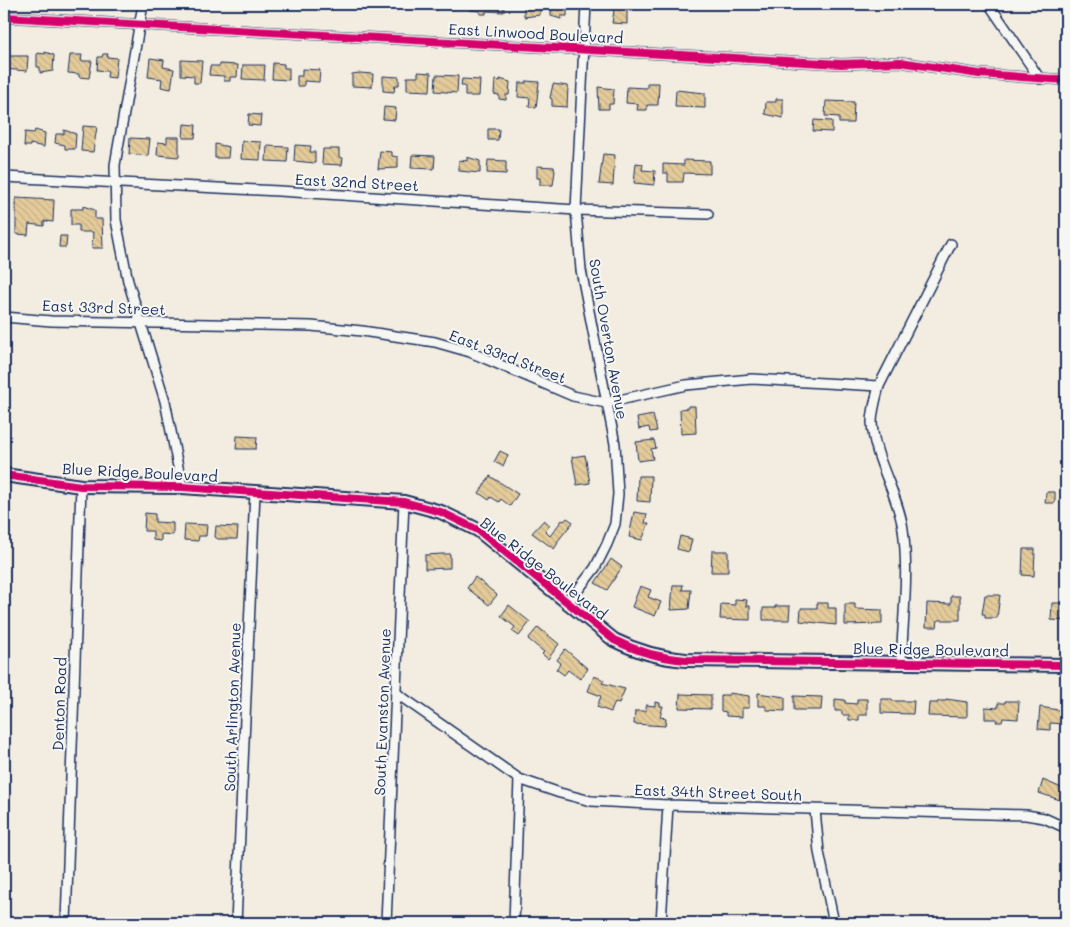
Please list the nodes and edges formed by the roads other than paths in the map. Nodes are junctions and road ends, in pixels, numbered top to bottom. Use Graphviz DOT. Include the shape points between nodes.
graph roads {
  1 [pos="143,4"];
  2 [pos="586,4"];
  3 [pos="989,4"];
  4 [pos="4,17"];
  5 [pos="140,24"];
  6 [pos="583,50"];
  7 [pos="1040,79"];
  8 [pos="1066,80"];
  9 [pos="4,177"];
  10 [pos="114,184"];
  11 [pos="576,210"];
  12 [pos="708,214"];
  13 [pos="951,244"];
  14 [pos="4,316"];
  15 [pos="142,322"];
  16 [pos="880,386"];
  17 [pos="606,403"];
  18 [pos="4,475"];
  19 [pos="81,486"];
  20 [pos="182,487"];
  21 [pos="255,492"];
  22 [pos="404,502"];
  23 [pos="567,604"];
  24 [pos="901,663"];
  25 [pos="1066,665"];
  26 [pos="396,693"];
  27 [pos="519,779"];
  28 [pos="668,805"];
  29 [pos="816,810"];
  30 [pos="1066,828"];
  31 [pos="66,923"];
  32 [pos="236,923"];
  33 [pos="386,923"];
  34 [pos="514,923"];
  35 [pos="661,923"];
  36 [pos="834,923"];
  1 -- 5 [label="street"];
  2 -- 6 [label="street, South Overton Avenue"];
  3 -- 7 [label="street"];
  4 -- 5 [label="street, East Linwood Boulevard"];
  5 -- 6 [label="street, East Linwood Boulevard"];
  5 -- 10 [label="street"];
  6 -- 7 [label="street, East Linwood Boulevard" via="841,64 900,62"];
  6 -- 11 [label="street, South Overton Avenue"];
  7 -- 8 [label="street, East Linwood Boulevard"];
  9 -- 10 [label="street, East 32nd Street"];
  10 -- 11 [label="street, East 32nd Street" via="288,191"];
  10 -- 15 [label="street" via="121,251"];
  11 -- 12 [label="street, East 32nd Street"];
  11 -- 17 [label="street, South Overton Avenue" via="582,278"];
  13 -- 16 [label="street"];
  14 -- 15 [label="street, East 33rd Street" via="51,321"];
  15 -- 17 [label="street, East 33rd Street" via="311,326 435,342 470,352 573,396"];
  15 -- 20 [label="street" via="166,401"];
  16 -- 17 [label="street, East 33rd Street" via="731,380 686,385"];
  16 -- 24 [label="street" via="872,423 876,446 896,500 905,554"];
  17 -- 23 [label="street, South Overton Avenue" via="618,463 614,524 595,568"];
  18 -- 19 [label="street, Blue Ridge Boulevard"];
  19 -- 20 [label="street, Blue Ridge Boulevard"];
  19 -- 31 [label="street, Denton Road"];
  20 -- 21 [label="street, Blue Ridge Boulevard"];
  21 -- 22 [label="street, Blue Ridge Boulevard"];
  21 -- 32 [label="street, South Arlington Avenue"];
  22 -- 23 [label="street, Blue Ridge Boulevard" via="441,512 478,530"];
  22 -- 26 [label="street, South Evanston Avenue"];
  23 -- 24 [label="street, Blue Ridge Boulevard" via="614,640 661,658"];
  24 -- 25 [label="street, Blue Ridge Boulevard"];
  26 -- 27 [label="street, East 34th Street South"];
  26 -- 33 [label="street, South Evanston Avenue"];
  27 -- 28 [label="street, East 34th Street South" via="591,801"];
  27 -- 34 [label="street"];
  28 -- 29 [label="street, East 34th Street South"];
  28 -- 35 [label="street"];
  29 -- 30 [label="street, East 34th Street South" via="1026,815 1044,818"];
  29 -- 36 [label="street" via="820,852"];
}
